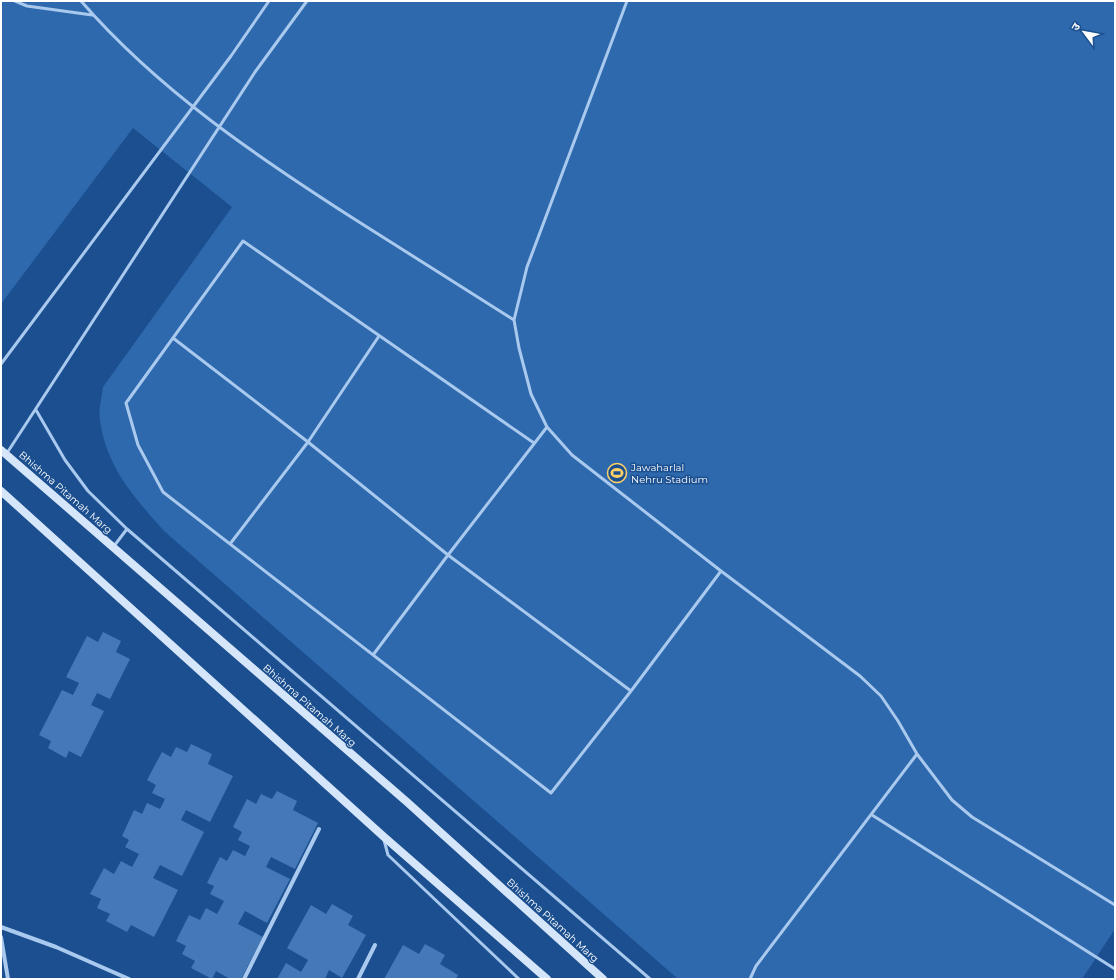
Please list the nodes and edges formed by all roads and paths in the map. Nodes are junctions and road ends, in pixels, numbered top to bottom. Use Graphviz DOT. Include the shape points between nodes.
graph roads {
  1 [pos="15,1"];
  2 [pos="81,1"];
  3 [pos="268,1"];
  4 [pos="306,1"];
  5 [pos="627,1"];
  6 [pos="92,15"];
  7 [pos="192,108"];
  8 [pos="220,128"];
  9 [pos="514,320"];
  10 [pos="379,336"];
  11 [pos="173,338"];
  12 [pos="1,364"];
  13 [pos="36,410"];
  14 [pos="547,427"];
  15 [pos="308,442"];
  16 [pos="534,443"];
  17 [pos="4,452"];
  18 [pos="1,491"];
  19 [pos="128,529"];
  20 [pos="230,544"];
  21 [pos="113,546"];
  22 [pos="448,555"];
  23 [pos="721,571"];
  24 [pos="373,655"];
  25 [pos="631,691"];
  26 [pos="917,754"];
  27 [pos="872,815"];
  28 [pos="319,829"];
  29 [pos="383,836"];
  30 [pos="1115,905"];
  31 [pos="1,927"];
  32 [pos="1,937"];
  33 [pos="375,945"];
  34 [pos="1115,970"];
  35 [pos="8,979"];
  36 [pos="129,979"];
  37 [pos="244,979"];
  38 [pos="358,979"];
  39 [pos="519,979"];
  40 [pos="547,979"];
  41 [pos="603,979"];
  42 [pos="650,979"];
  43 [pos="750,979"];
  1 -- 6 [label="lane" via="27,6"];
  2 -- 6 [label="lane"];
  3 -- 7 [label="lane"];
  4 -- 8 [label="lane" via="255,72"];
  5 -- 9 [label="lane" via="527,267"];
  6 -- 7 [label="lane"];
  7 -- 8 [label="lane"];
  7 -- 12 [label="lane"];
  8 -- 9 [label="lane" via="304,187"];
  8 -- 13 [label="lane"];
  9 -- 14 [label="lane" via="531,394"];
  10 -- 11 [label="lane" via="243,241"];
  10 -- 15 [label="lane"];
  10 -- 16 [label="lane"];
  11 -- 15 [label="lane"];
  11 -- 20 [label="lane" via="126,403 138,445 163,492"];
  13 -- 17 [label="lane"];
  13 -- 19 [label="lane" via="65,460 88,491"];
  14 -- 16 [label="lane"];
  14 -- 23 [label="lane" via="572,455"];
  15 -- 20 [label="lane"];
  15 -- 22 [label="lane"];
  16 -- 22 [label="lane"];
  17 -- 21 [label="main road, Bhishma Pitamah Marg"];
  18 -- 29 [label="main road"];
  19 -- 21 [label="lane"];
  19 -- 42 [label="lane"];
  20 -- 24 [label="lane"];
  21 -- 41 [label="main road, Bhishma Pitamah Marg" via="407,802"];
  22 -- 24 [label="lane"];
  22 -- 25 [label="lane"];
  23 -- 25 [label="lane"];
  23 -- 26 [label="lane" via="860,676 881,696"];
  24 -- 25 [label="lane" via="551,793"];
  26 -- 27 [label="lane"];
  26 -- 30 [label="lane" via="952,800 972,817"];
  27 -- 34 [label="lane"];
  27 -- 43 [label="lane" via="756,966"];
  28 -- 37 [label="street"];
  29 -- 39 [label="lane" via="388,855"];
  29 -- 40 [label="main road"];
  31 -- 36 [label="street" via="56,947"];
  32 -- 35 [label="street"];
  33 -- 38 [label="street"];
}
